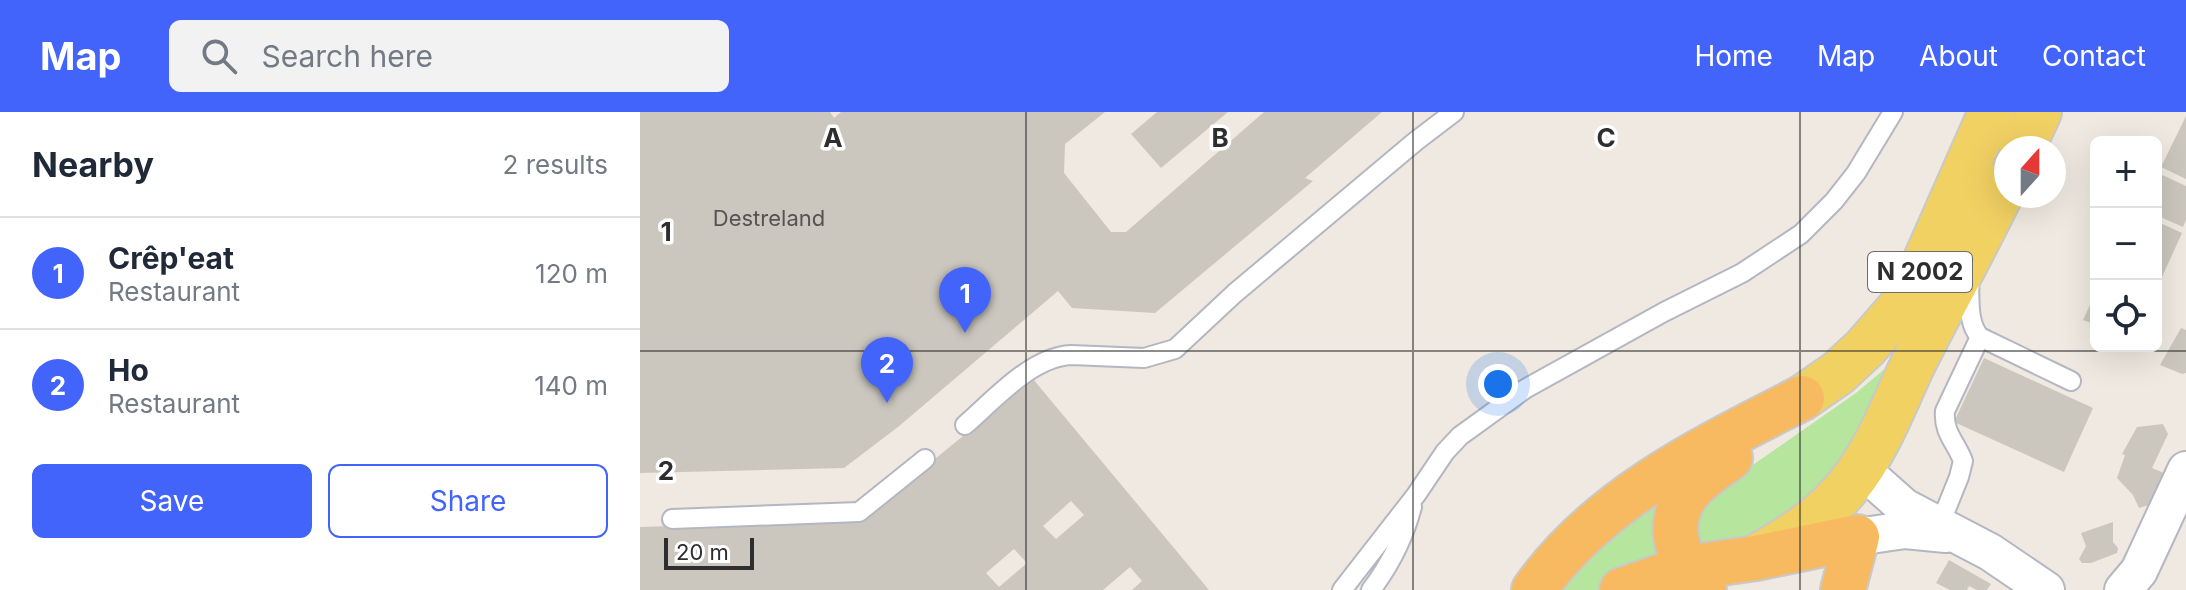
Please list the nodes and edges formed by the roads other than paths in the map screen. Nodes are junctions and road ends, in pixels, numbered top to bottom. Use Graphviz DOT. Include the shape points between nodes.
graph roads {
  1 [pos="1454,112"];
  2 [pos="1893,112"];
  3 [pos="1991,112"];
  4 [pos="2039,112"];
  5 [pos="2028,136"];
  6 [pos="1994,207"];
  7 [pos="1994,208"];
  8 [pos="1968,268"];
  9 [pos="1980,337"];
  10 [pos="2071,381"];
  11 [pos="1802,398"];
  12 [pos="965,425"];
  13 [pos="925,459"];
  14 [pos="2186,470"];
  15 [pos="1877,483"];
  16 [pos="1416,495"];
  17 [pos="672,519"];
  18 [pos="1946,532"];
  19 [pos="1857,537"];
  20 [pos="1756,558"];
  21 [pos="1695,579"];
  22 [pos="1342,590"];
  23 [pos="1371,590"];
  24 [pos="1534,590"];
  25 [pos="1622,590"];
  26 [pos="1843,590"];
  27 [pos="2046,590"];
  28 [pos="2123,590"];
  1 -- 12 [label="lane" via="1175,349 1144,358 1059,356 1026,373"];
  2 -- 16 [label="lane" via="1856,173 1801,234 1742,273 1594,350 1499,407 1460,436"];
  3 -- 11 [label="main road, N 2002" via="1905,302 1865,348"];
  4 -- 5 [label="main road"];
  6 -- 20 [label="main road" via="1861,469 1814,520"];
  7 -- 8 [label="main road, N 2002"];
  8 -- 9 [label="lane" via="1972,320"];
  8 -- 15 [label="main road, N 2002"];
  9 -- 10 [label="lane"];
  9 -- 18 [label="lane" via="1945,411 1944,423 1963,461"];
  11 -- 21 [label="highway" via="1703,477 1680,504 1675,539"];
  11 -- 24 [label="highway" via="1707,448 1607,512 1560,556"];
  13 -- 17 [label="lane" via="859,512"];
  14 -- 28 [label="street" via="2139,571"];
  15 -- 18 [label="street"];
  15 -- 19 [label="main road, N 2002"];
  16 -- 22 [label="lane"];
  16 -- 23 [label="lane" via="1406,529"];
  18 -- 19 [label="street" via="1905,530"];
  18 -- 27 [label="street"];
  19 -- 20 [label="highway"];
  19 -- 26 [label="highway"];
  20 -- 21 [label="highway"];
  21 -- 25 [label="highway"];
}
